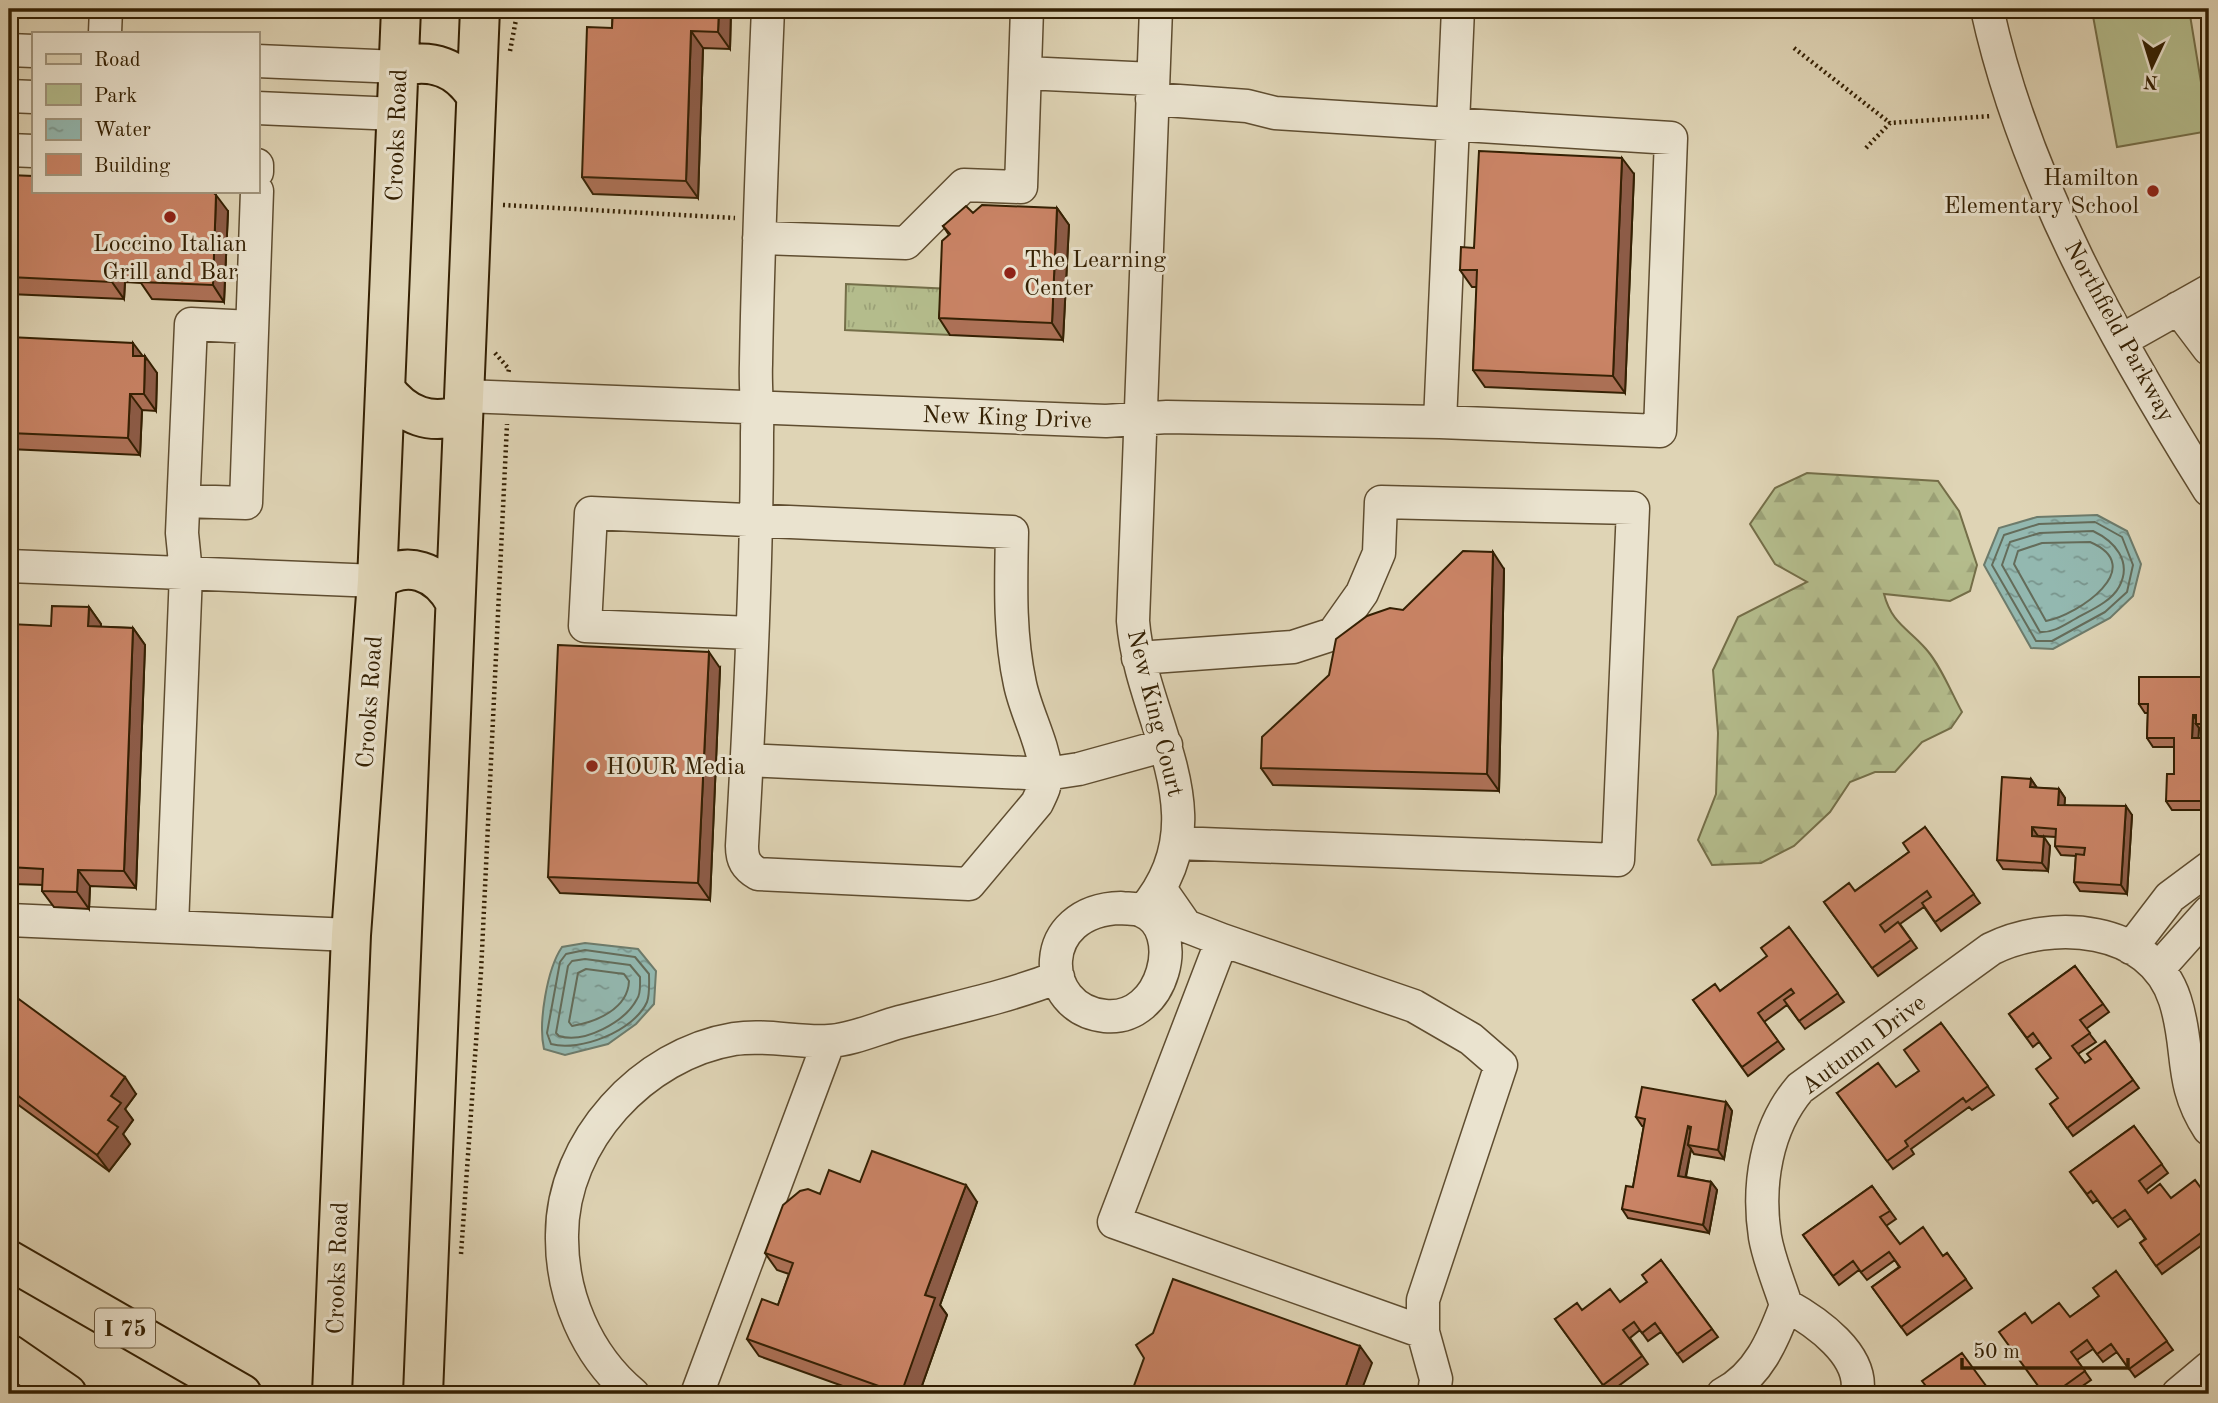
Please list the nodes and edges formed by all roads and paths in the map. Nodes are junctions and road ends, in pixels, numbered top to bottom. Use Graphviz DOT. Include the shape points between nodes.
graph roads {
  1 [pos="106,9"];
  2 [pos="401,9"];
  3 [pos="480,9"];
  4 [pos="768,9"];
  5 [pos="1027,9"];
  6 [pos="1156,9"];
  7 [pos="1458,9"];
  8 [pos="1987,9"];
  9 [pos="105,32"];
  10 [pos="1794,48"];
  11 [pos="9,50"];
  12 [pos="32,51"];
  13 [pos="259,61"];
  14 [pos="399,67"];
  15 [pos="1025,72"];
  16 [pos="1152,89"];
  17 [pos="9,96"];
  18 [pos="476,96"];
  19 [pos="32,97"];
  20 [pos="259,108"];
  21 [pos="397,114"];
  22 [pos="2000,116"];
  23 [pos="1890,123"];
  24 [pos="1453,127"];
  25 [pos="1866,148"];
  26 [pos="9,150"];
  27 [pos="32,151"];
  28 [pos="257,192"];
  29 [pos="503,205"];
  30 [pos="753,228"];
  31 [pos="2209,291"];
  32 [pos="2178,308"];
  33 [pos="252,327"];
  34 [pos="2122,340"];
  35 [pos="2209,349"];
  36 [pos="385,389"];
  37 [pos="464,405"];
  38 [pos="757,406"];
  39 [pos="505,419"];
  40 [pos="1139,421"];
  41 [pos="1440,422"];
  42 [pos="2209,490"];
  43 [pos="184,501"];
  44 [pos="755,519"];
  45 [pos="9,566"];
  46 [pos="187,573"];
  47 [pos="377,581"];
  48 [pos="455,602"];
  49 [pos="751,633"];
  50 [pos="1138,658"];
  51 [pos="1166,745"];
  52 [pos="746,760"];
  53 [pos="1046,774"];
  54 [pos="1177,843"];
  55 [pos="2209,868"];
  56 [pos="1152,901"];
  57 [pos="2209,912"];
  58 [pos="9,920"];
  59 [pos="172,926"];
  60 [pos="351,935"];
  61 [pos="1222,940"];
  62 [pos="2146,959"];
  63 [pos="1058,977"];
  64 [pos="830,1041"];
  65 [pos="2209,1129"];
  66 [pos="461,1258"];
  67 [pos="9,1260"];
  68 [pos="1786,1305"];
  69 [pos="1423,1332"];
  70 [pos="9,1354"];
  71 [pos="2209,1368"];
  72 [pos="67,1394"];
  73 [pos="242,1394"];
  74 [pos="332,1394"];
  75 [pos="423,1394"];
  76 [pos="632,1394"];
  77 [pos="697,1394"];
  78 [pos="1434,1394"];
  79 [pos="1723,1394"];
  80 [pos="1857,1394"];
  81 [pos="2178,1394"];
  1 -- 9 [label="street"];
  2 -- 14 [label="main road, Crooks Road"];
  3 -- 18 [label="main road"];
  4 -- 30 [label="street"];
  5 -- 15 [label="street"];
  6 -- 16 [label="street"];
  7 -- 24 [label="street"];
  8 -- 34 [label="street, Northfield Parkway" via="2004,75 2043,185"];
  10 -- 23 [label="path"];
  11 -- 12 [label="street"];
  13 -- 14 [label="street"];
  14 -- 18 [label="main road" via="422,63 445,67 463,79"];
  14 -- 21 [label="main road, Crooks Road"];
  15 -- 16 [label="street"];
  15 -- 30 [label="street" via="1021,187 964,185 906,243"];
  16 -- 24 [label="street" via="1275,113"];
  16 -- 40 [label="street"];
  17 -- 19 [label="street"];
  18 -- 37 [label="main road"];
  20 -- 21 [label="street"];
  21 -- 36 [label="main road, Crooks Road"];
  22 -- 23 [label="path"];
  23 -- 25 [label="path"];
  24 -- 41 [label="street"];
  24 -- 41 [label="street, New King Drive" via="1671,138 1660,431"];
  26 -- 27 [label="street"];
  28 -- 33 [label="street"];
  29 -- 30 [label="path"];
  30 -- 38 [label="street"];
  31 -- 32 [label="street"];
  32 -- 34 [label="street"];
  32 -- 35 [label="street"];
  33 -- 43 [label="street" via="246,503"];
  33 -- 43 [label="street" via="191,324"];
  34 -- 42 [label="street, Northfield Parkway"];
  36 -- 37 [label="main road" via="405,411 421,418 449,419"];
  36 -- 47 [label="main road, Crooks Road"];
  37 -- 38 [label="street, New King Drive"];
  37 -- 48 [label="main road"];
  38 -- 40 [label="street, New King Drive"];
  38 -- 44 [label="street"];
  39 -- 66 [label="path" via="481,972"];
  40 -- 41 [label="street, New King Drive" via="1167,417"];
  40 -- 50 [label="street, New King Court" via="1133,591"];
  43 -- 46 [label="street"];
  44 -- 49 [label="street"];
  44 -- 49 [label="street" via="591,513 585,626"];
  44 -- 53 [label="street" via="1012,532 1014,654"];
  45 -- 46 [label="street"];
  46 -- 47 [label="street"];
  46 -- 59 [label="street"];
  47 -- 48 [label="main road" via="400,569 426,572 447,587"];
  47 -- 60 [label="main road, Crooks Road"];
  48 -- 75 [label="main road"];
  49 -- 52 [label="street"];
  50 -- 51 [label="street, New King Court"];
  50 -- 54 [label="street" via="1293,647 1333,634 1362,593 1379,553 1381,502 1633,508 1618,859"];
  51 -- 53 [label="street"];
  51 -- 54 [label="street, New King Court" via="1179,797"];
  52 -- 53 [label="street"];
  52 -- 53 [label="street" via="742,857 758,874 970,884 1037,803"];
  54 -- 56 [label="street, New King Court"];
  55 -- 62 [label="street" via="2170,897"];
  56 -- 61 [label="street" via="1186,926"];
  56 -- 63 [label="street" via="1101,909 1072,923 1058,945"];
  56 -- 63 [label="street" via="1165,961 1162,979 1144,1005 1127,1014 1095,1014 1070,999"];
  57 -- 62 [label="street"];
  58 -- 59 [label="street"];
  59 -- 60 [label="street"];
  60 -- 74 [label="main road, Crooks Road"];
  61 -- 69 [label="street" via="1414,1006 1471,1039 1501,1065 1423,1300"];
  61 -- 69 [label="street" via="1114,1222"];
  62 -- 65 [label="street" via="2175,999 2192,1100"];
  62 -- 68 [label="street, Autumn Drive" via="2113,939 2068,931 2013,938 1991,949 1800,1088 1772,1133 1764,1199 1765,1236"];
  63 -- 64 [label="street"];
  64 -- 76 [label="street" via="733,1039 677,1058 617,1104 589,1143 565,1204 563,1268 581,1326 608,1368"];
  64 -- 77 [label="street"];
  67 -- 73 [label="main road, I 75"];
  68 -- 79 [label="street" via="1760,1361 1741,1383"];
  68 -- 80 [label="street" via="1830,1335 1853,1367"];
  69 -- 78 [label="street" via="1436,1379"];
  70 -- 72 [label="main road"];
  71 -- 81 [label="street"];
}
